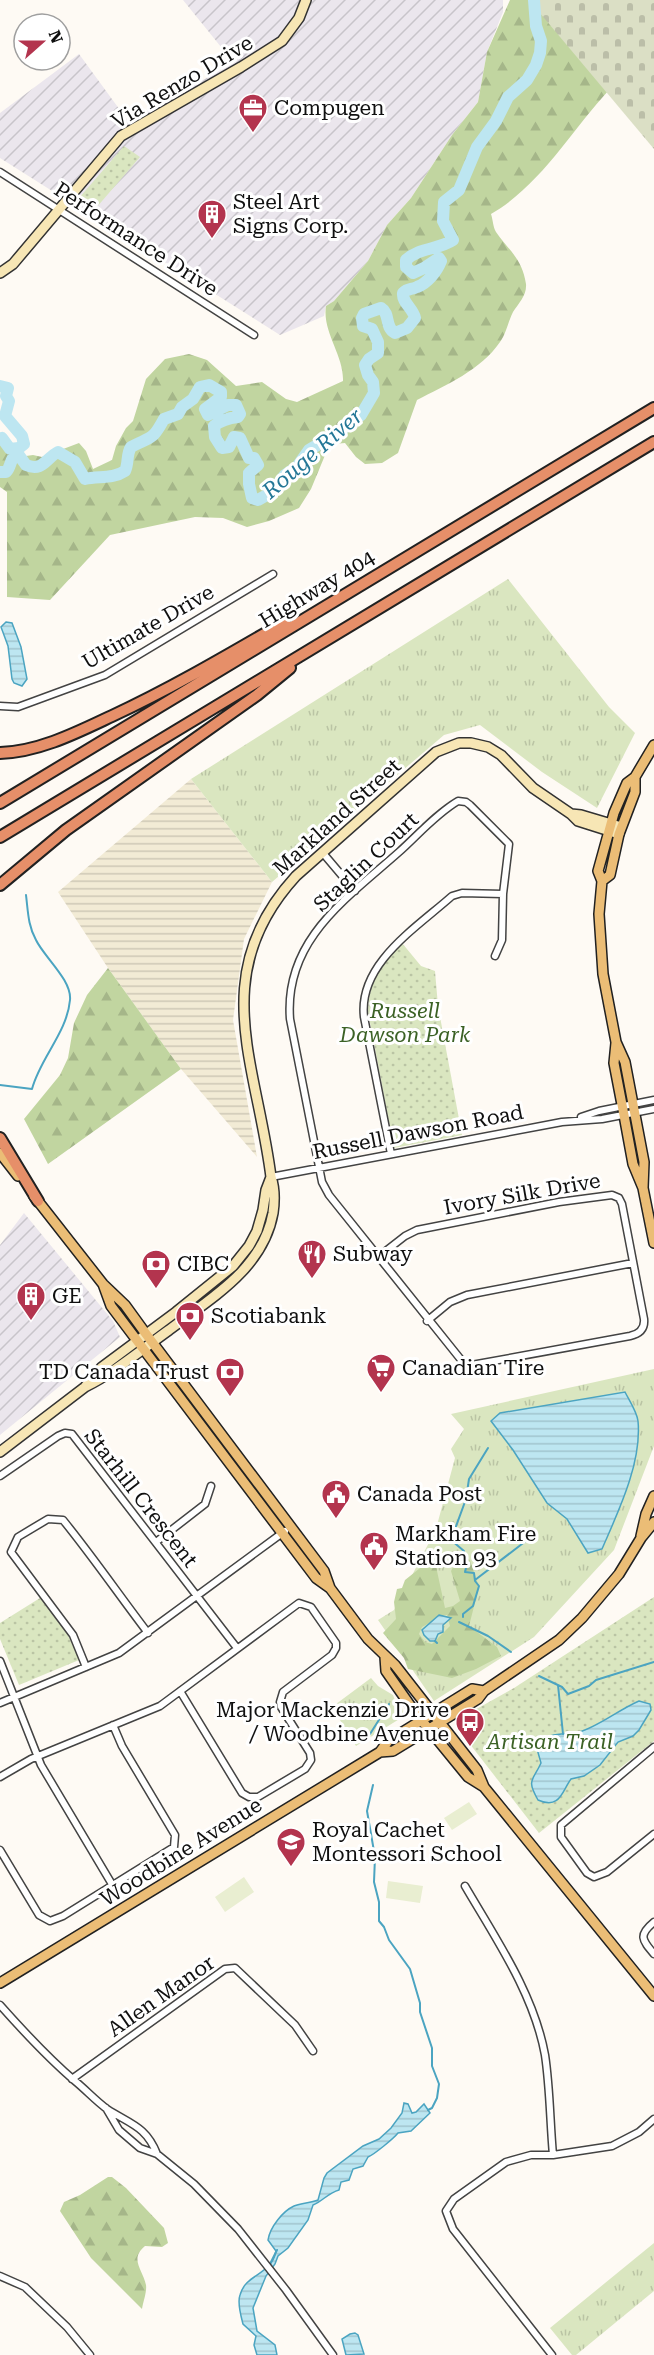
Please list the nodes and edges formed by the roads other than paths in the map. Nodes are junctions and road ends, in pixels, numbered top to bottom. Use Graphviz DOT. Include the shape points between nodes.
graph roads {
  1 [pos="306,0"];
  2 [pos="0,172"];
  3 [pos="59,208"];
  4 [pos="0,273"];
  5 [pos="254,334"];
  6 [pos="654,408"];
  7 [pos="654,442"];
  8 [pos="397,563"];
  9 [pos="273,574"];
  10 [pos="320,644"];
  11 [pos="0,705"];
  12 [pos="654,745"];
  13 [pos="0,753"];
  14 [pos="635,777"];
  15 [pos="0,803"];
  16 [pos="609,827"];
  17 [pos="620,831"];
  18 [pos="0,837"];
  19 [pos="322,852"];
  20 [pos="602,881"];
  21 [pos="0,885"];
  22 [pos="356,891"];
  23 [pos="503,894"];
  24 [pos="495,956"];
  25 [pos="616,1042"];
  26 [pos="654,1100"];
  27 [pos="634,1108"];
  28 [pos="654,1109"];
  29 [pos="623,1110"];
  30 [pos="0,1138"];
  31 [pos="0,1153"];
  32 [pos="391,1154"];
  33 [pos="319,1168"];
  34 [pos="271,1177"];
  35 [pos="643,1188"];
  36 [pos="38,1201"];
  37 [pos="654,1243"];
  38 [pos="378,1257"];
  39 [pos="633,1263"];
  40 [pos="103,1284"];
  41 [pos="428,1321"];
  42 [pos="643,1328"];
  43 [pos="146,1334"];
  44 [pos="137,1340"];
  45 [pos="153,1342"];
  46 [pos="143,1349"];
  47 [pos="85,1387"];
  48 [pos="0,1452"];
  49 [pos="0,1476"];
  50 [pos="211,1486"];
  51 [pos="654,1497"];
  52 [pos="654,1522"];
  53 [pos="292,1527"];
  54 [pos="282,1534"];
  55 [pos="641,1538"];
  56 [pos="156,1542"];
  57 [pos="330,1588"];
  58 [pos="197,1596"];
  59 [pos="148,1633"];
  60 [pos="237,1648"];
  61 [pos="385,1657"];
  62 [pos="0,1661"];
  63 [pos="86,1667"];
  64 [pos="180,1691"];
  65 [pos="484,1691"];
  66 [pos="14,1697"];
  67 [pos="0,1703"];
  68 [pos="433,1714"];
  69 [pos="422,1720"];
  70 [pos="440,1722"];
  71 [pos="113,1725"];
  72 [pos="429,1729"];
  73 [pos="654,1748"];
  74 [pos="380,1752"];
  75 [pos="38,1755"];
  76 [pos="0,1777"];
  77 [pos="484,1787"];
  78 [pos="654,1834"];
  79 [pos="0,1850"];
  80 [pos="113,1886"];
  81 [pos="465,1886"];
  82 [pos="654,1922"];
  83 [pos="654,1954"];
  84 [pos="0,1983"];
  85 [pos="654,1996"];
  86 [pos="0,2005"];
  87 [pos="313,2051"];
  88 [pos="72,2079"];
  89 [pos="106,2108"];
  90 [pos="654,2119"];
  91 [pos="157,2154"];
  92 [pos="553,2155"];
  93 [pos="0,2276"];
  94 [pos="90,2355"];
  95 [pos="333,2355"];
  96 [pos="552,2355"];
  1 -- 3 [label="street, Via Renzo Drive" via="299,18 282,41 121,136"];
  2 -- 3 [label="street, Performance Drive"];
  3 -- 4 [label="street, Via Renzo Drive" via="13,264"];
  3 -- 5 [label="street, Performance Drive"];
  6 -- 8 [label="highway, Highway 404"];
  7 -- 10 [label="highway"];
  8 -- 13 [label="highway" via="136,705 43,744"];
  8 -- 15 [label="highway, Highway 404"];
  9 -- 11 [label="street, Ultimate Drive" via="105,675 18,707"];
  10 -- 18 [label="highway"];
  10 -- 21 [label="highway" via="257,695 66,830"];
  12 -- 14 [label="main road"];
  14 -- 16 [label="main road" via="627,783"];
  14 -- 17 [label="main road" via="635,792"];
  16 -- 17 [label="street, Markland Street"];
  16 -- 19 [label="street, Markland Street" via="581,814 571,814 532,788 496,752 479,744 459,743 436,752"];
  16 -- 20 [label="main road" via="598,871"];
  17 -- 20 [label="main road" via="610,875"];
  19 -- 22 [label="street"];
  19 -- 34 [label="street, Markland Street" via="290,883 268,912 251,950 245,978 244,1028"];
  20 -- 25 [label="main road" via="599,945"];
  22 -- 23 [label="street, Staglin Court" via="454,803 462,801 509,844"];
  22 -- 33 [label="street, Staglin Court" via="305,948 291,985 291,1027"];
  23 -- 24 [label="street, Staglin Court" via="502,940"];
  23 -- 32 [label="street" via="462,893 452,897 391,950 370,977 363,1000 364,1017"];
  25 -- 27 [label="main road" via="625,1062"];
  25 -- 29 [label="main road" via="614,1063"];
  26 -- 27 [label="street, Russell Dawson Road"];
  27 -- 28 [label="street, Russell Dawson Road"];
  27 -- 29 [label="street, Russell Dawson Road"];
  27 -- 35 [label="main road" via="644,1162"];
  29 -- 32 [label="street, Russell Dawson Road" via="602,1119 572,1120"];
  29 -- 35 [label="main road" via="633,1164"];
  30 -- 36 [label="highway"];
  31 -- 36 [label="main road"];
  32 -- 33 [label="street, Russell Dawson Road"];
  33 -- 34 [label="street, Russell Dawson Road"];
  33 -- 38 [label="street, Staglin Court" via="324,1188"];
  34 -- 43 [label="street, Markland Street" via="259,1226 246,1251 224,1275"];
  34 -- 45 [label="street, Markland Street" via="275,1190 271,1223 255,1257 231,1283"];
  35 -- 37 [label="main road"];
  36 -- 40 [label="main road"];
  38 -- 39 [label="street, Ivory Silk Drive" via="417,1230 608,1194 621,1201"];
  38 -- 41 [label="street, Staglin Court"];
  39 -- 41 [label="street" via="459,1298"];
  39 -- 42 [label="street, Ivory Silk Drive"];
  40 -- 43 [label="main road"];
  40 -- 44 [label="main road" via="111,1306"];
  41 -- 42 [label="street, Staglin Court" via="461,1363 470,1367 636,1335"];
  43 -- 44 [label="street, Markland Street"];
  43 -- 45 [label="main road"];
  44 -- 46 [label="main road"];
  44 -- 47 [label="street, Markland Street" via="102,1367"];
  45 -- 46 [label="street, Markland Street"];
  45 -- 53 [label="main road"];
  46 -- 47 [label="street, Markland Street"];
  46 -- 54 [label="main road"];
  47 -- 48 [label="street, Markland Street"];
  49 -- 56 [label="street, Starhill Crescent" via="58,1436 72,1434"];
  50 -- 56 [label="street" via="205,1504"];
  51 -- 55 [label="main road, Woodbine Avenue"];
  52 -- 55 [label="main road, Woodbine Avenue"];
  53 -- 54 [label="street"];
  53 -- 57 [label="main road" via="324,1570"];
  54 -- 57 [label="main road" via="316,1578"];
  54 -- 58 [label="street"];
  55 -- 65 [label="main road, Woodbine Avenue" via="619,1574 582,1618 559,1640"];
  56 -- 58 [label="street, Starhill Crescent"];
  57 -- 61 [label="main road"];
  58 -- 59 [label="street"];
  58 -- 60 [label="street, Starhill Crescent"];
  59 -- 63 [label="street" via="120,1653"];
  59 -- 63 [label="street" via="63,1520 48,1519 18,1537 11,1552 73,1635"];
  60 -- 64 [label="street"];
  60 -- 64 [label="street" via="295,1605 308,1604 334,1639 336,1648 332,1655 281,1696 281,1707 310,1753 305,1769 258,1797 245,1796"];
  61 -- 68 [label="main road"];
  61 -- 69 [label="main road" via="386,1671"];
  62 -- 66 [label="street"];
  63 -- 66 [label="street"];
  64 -- 71 [label="street" via="153,1709"];
  65 -- 68 [label="main road, Woodbine Avenue" via="472,1689"];
  65 -- 70 [label="main road, Woodbine Avenue" via="478,1699"];
  66 -- 67 [label="street"];
  66 -- 75 [label="street"];
  68 -- 69 [label="main road, Woodbine Avenue"];
  68 -- 70 [label="main road"];
  69 -- 72 [label="main road"];
  69 -- 74 [label="main road, Woodbine Avenue" via="388,1741"];
  70 -- 72 [label="main road, Woodbine Avenue"];
  70 -- 77 [label="main road" via="477,1770"];
  71 -- 75 [label="street"];
  71 -- 80 [label="street" via="130,1762 175,1835 176,1844"];
  72 -- 74 [label="main road, Woodbine Avenue" via="393,1751"];
  72 -- 77 [label="main road" via="468,1777"];
  73 -- 78 [label="street" via="561,1825 560,1832 587,1873 594,1877 607,1872"];
  74 -- 84 [label="main road, Woodbine Avenue"];
  75 -- 76 [label="street"];
  75 -- 80 [label="street"];
  77 -- 85 [label="main road"];
  79 -- 80 [label="street" via="39,1915 50,1921"];
  81 -- 92 [label="street" via="523,1989 535,2020 544,2055"];
  82 -- 83 [label="street" via="643,1937"];
  86 -- 88 [label="street" via="24,2034"];
  87 -- 88 [label="street, Allen Manor" via="295,2025 235,1968 225,1969"];
  88 -- 89 [label="street"];
  89 -- 91 [label="street" via="136,2125 151,2139"];
  89 -- 91 [label="street" via="119,2130 140,2148"];
  90 -- 92 [label="street" via="612,2146"];
  91 -- 95 [label="street" via="194,2184 238,2229"];
  92 -- 96 [label="street" via="531,2155 506,2162 454,2199 446,2211 453,2229"];
  93 -- 94 [label="street" via="25,2287 68,2327"];
}
